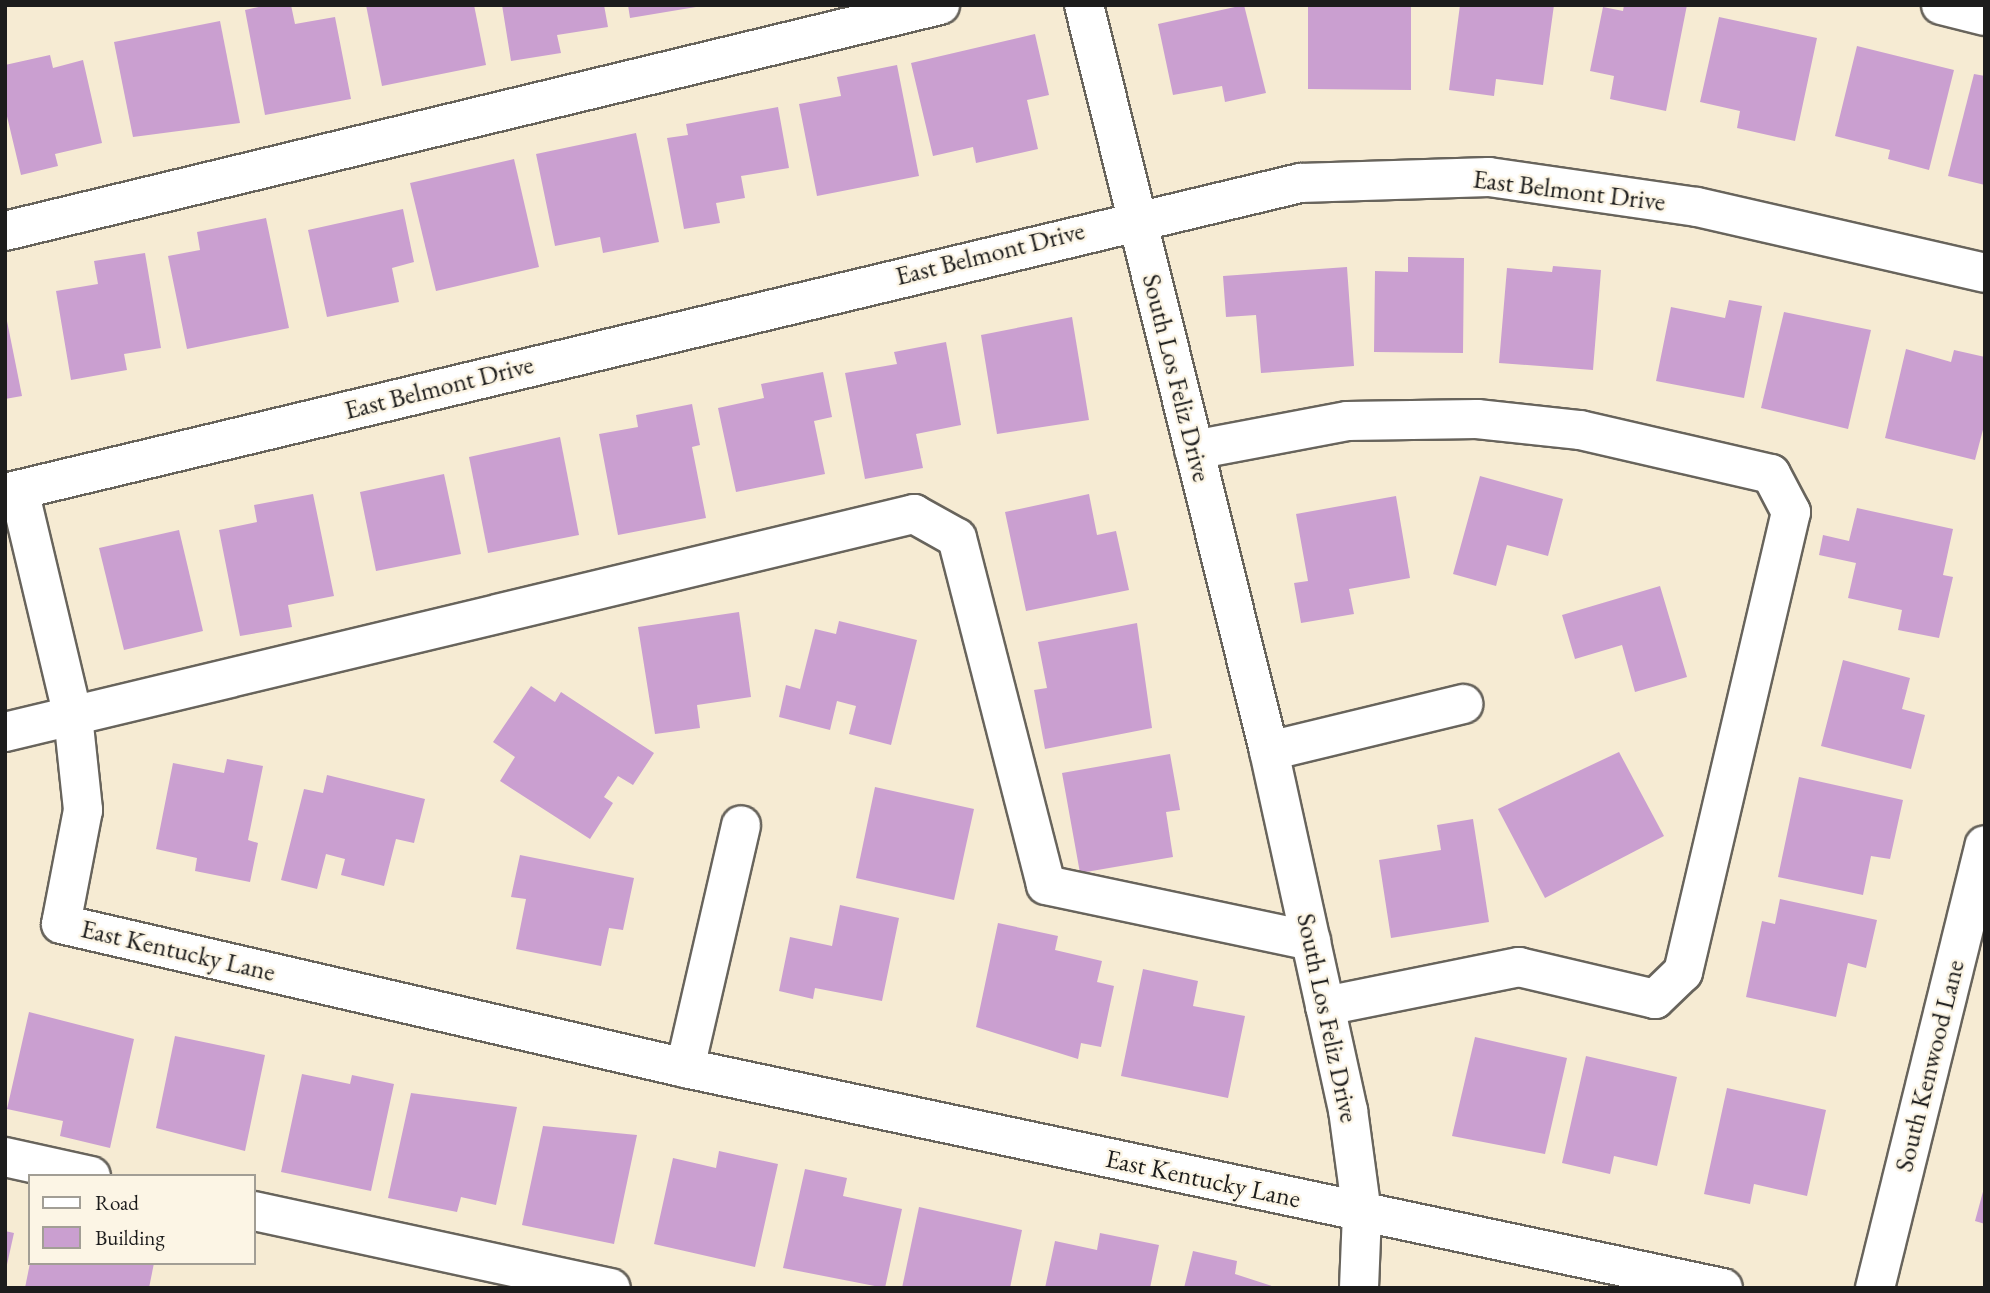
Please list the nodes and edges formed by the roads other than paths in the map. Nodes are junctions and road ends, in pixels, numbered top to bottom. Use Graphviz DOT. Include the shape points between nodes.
graph roads {
  1 [pos="940,5"];
  2 [pos="1084,5"];
  3 [pos="1941,5"];
  4 [pos="1985,16"];
  5 [pos="1136,218"];
  6 [pos="5,230"];
  7 [pos="1985,273"];
  8 [pos="1194,450"];
  9 [pos="12,491"];
  10 [pos="1463,704"];
  11 [pos="72,716"];
  12 [pos="5,732"];
  13 [pos="1269,751"];
  14 [pos="741,825"];
  15 [pos="1985,845"];
  16 [pos="1311,941"];
  17 [pos="1325,1006"];
  18 [pos="685,1068"];
  19 [pos="5,1157"];
  20 [pos="82,1174"];
  21 [pos="256,1211"];
  22 [pos="1362,1213"];
  23 [pos="611,1288"];
  24 [pos="1359,1288"];
  25 [pos="1723,1288"];
  26 [pos="1875,1288"];
  1 -- 6 [label="street"];
  2 -- 5 [label="street, South Los Feliz Drive"];
  3 -- 4 [label="street"];
  5 -- 7 [label="street, East Belmont Drive" via="1300,183 1489,177 1697,207"];
  5 -- 8 [label="street, South Los Feliz Drive"];
  5 -- 9 [label="street, East Belmont Drive"];
  8 -- 13 [label="street, South Los Feliz Drive"];
  8 -- 17 [label="street" via="1347,421 1477,419 1580,430 1771,474 1791,512 1683,972 1655,999 1519,967"];
  9 -- 11 [label="street, East Kentucky Lane"];
  10 -- 13 [label="street"];
  11 -- 12 [label="street"];
  11 -- 16 [label="street" via="914,514 957,538 1046,885"];
  11 -- 18 [label="street, East Kentucky Lane" via="83,810 61,924"];
  13 -- 16 [label="street, South Los Feliz Drive"];
  14 -- 18 [label="street"];
  15 -- 26 [label="street, South Kenwood Lane"];
  16 -- 17 [label="street, South Los Feliz Drive"];
  17 -- 22 [label="street, South Los Feliz Drive"];
  18 -- 22 [label="street, East Kentucky Lane"];
  19 -- 20 [label="street"];
  21 -- 23 [label="street"];
  22 -- 24 [label="street, South Los Feliz Drive"];
  22 -- 25 [label="street, East Kentucky Lane"];
}
